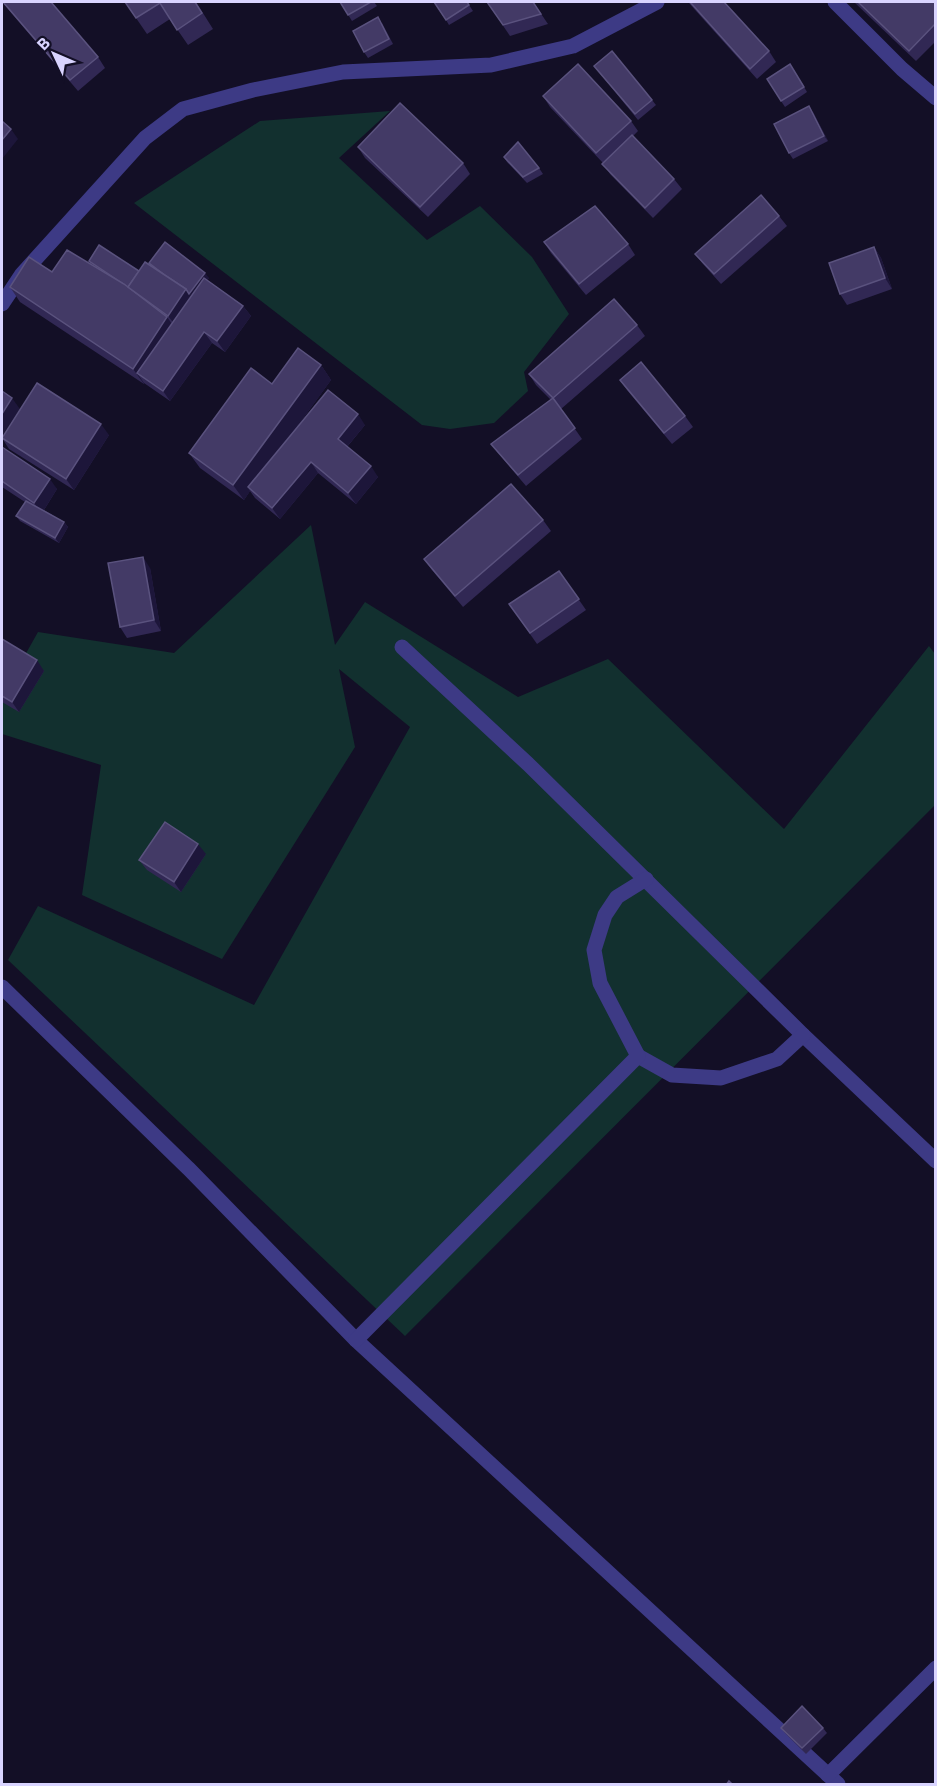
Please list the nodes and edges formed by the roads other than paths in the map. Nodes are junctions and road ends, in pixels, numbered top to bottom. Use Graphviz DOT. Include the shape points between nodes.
graph roads {
  1 [pos="657,2"];
  2 [pos="835,2"];
  3 [pos="936,98"];
  4 [pos="2,304"];
  5 [pos="402,647"];
  6 [pos="646,879"];
  7 [pos="2,987"];
  8 [pos="803,1035"];
  9 [pos="638,1056"];
  10 [pos="936,1161"];
  11 [pos="356,1340"];
  12 [pos="936,1668"];
  13 [pos="833,1780"];
  1 -- 4 [label="street" via="573,46 491,65 343,72 183,109 145,138 22,274"];
  2 -- 3 [label="street"];
  5 -- 6 [label="street"];
  6 -- 8 [label="street"];
  6 -- 9 [label="street" via="617,897 605,915 594,950 600,983"];
  7 -- 11 [label="street" via="188,1168"];
  8 -- 9 [label="street" via="777,1059 721,1078 672,1075"];
  8 -- 10 [label="street"];
  9 -- 11 [label="street"];
  11 -- 13 [label="street"];
  12 -- 13 [label="street"];
}
